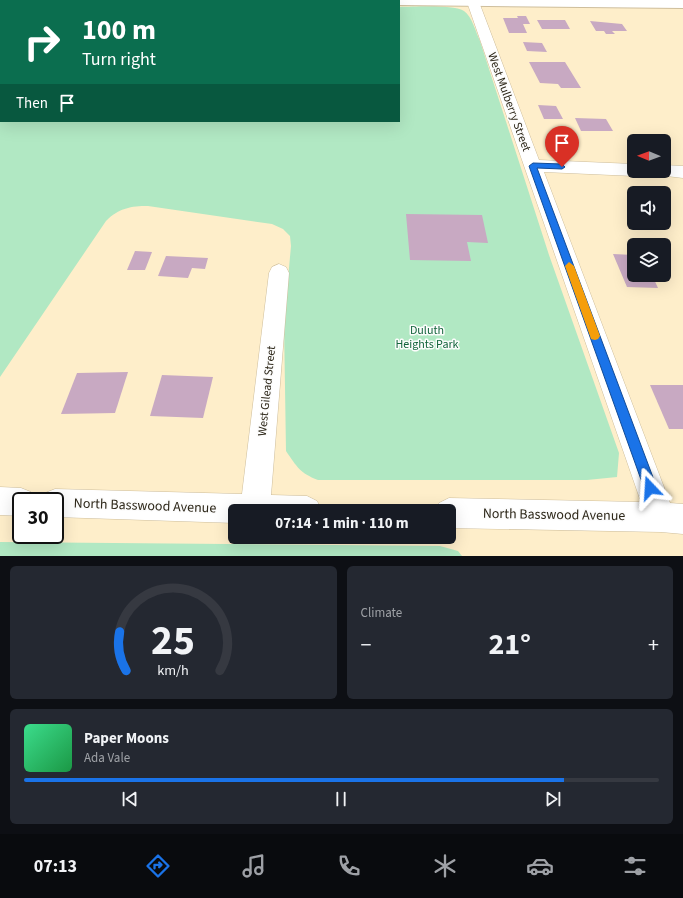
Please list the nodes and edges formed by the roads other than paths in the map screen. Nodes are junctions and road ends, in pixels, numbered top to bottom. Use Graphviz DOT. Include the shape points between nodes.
graph roads {
  1 [pos="400,1"];
  2 [pos="473,2"];
  3 [pos="631,2"];
  4 [pos="683,4"];
  5 [pos="533,166"];
  6 [pos="627,170"];
  7 [pos="671,171"];
  8 [pos="683,172"];
  9 [pos="280,273"];
  10 [pos="0,501"];
  11 [pos="12,502"];
  12 [pos="64,503"];
  13 [pos="256,504"];
  14 [pos="228,509"];
  15 [pos="456,513"];
  16 [pos="672,518"];
  1 -- 2 [label="main road"];
  2 -- 3 [label="main road"];
  2 -- 5 [label="street, West Mulberry Street"];
  3 -- 4 [label="main road"];
  5 -- 6 [label="street"];
  5 -- 16 [label="street, West Mulberry Street"];
  7 -- 8 [label="street"];
  9 -- 13 [label="street, West Gilead Street"];
  10 -- 11 [label="street"];
  12 -- 14 [label="street, North Basswood Avenue"];
  15 -- 16 [label="street, North Basswood Avenue"];
}
